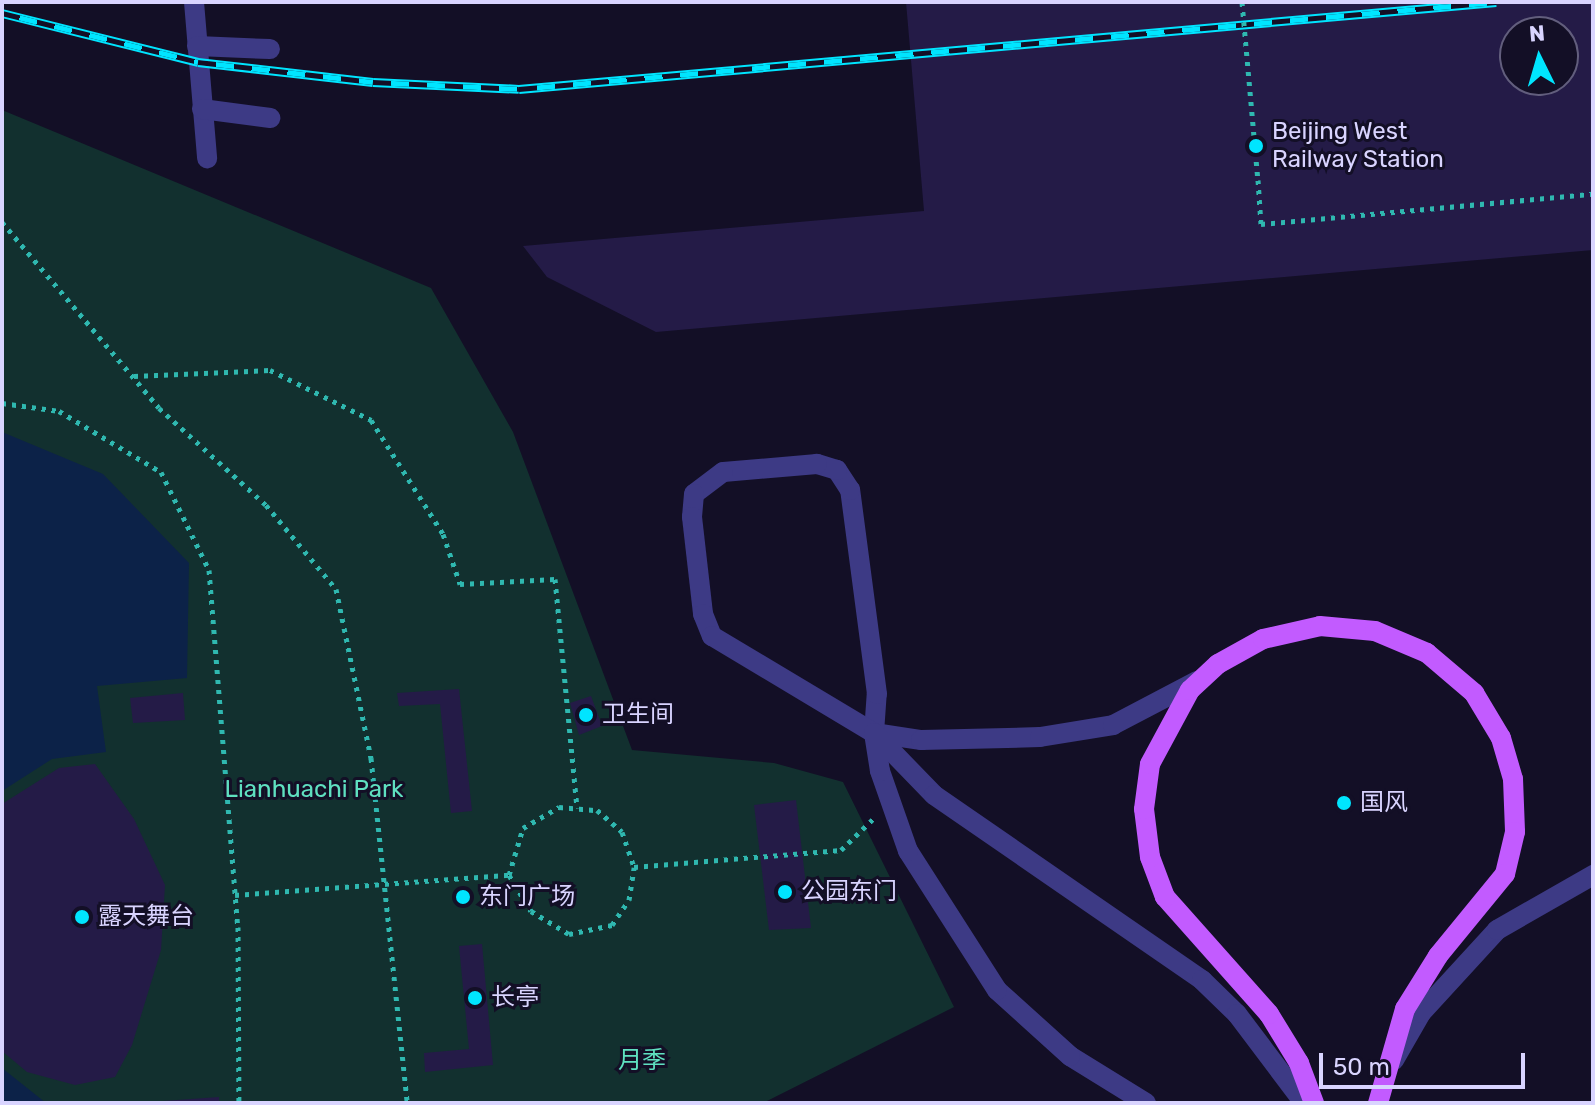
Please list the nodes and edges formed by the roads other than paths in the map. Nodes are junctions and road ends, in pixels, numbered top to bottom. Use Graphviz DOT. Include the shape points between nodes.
graph roads {
  1 [pos="194,2"];
  2 [pos="197,46"];
  3 [pos="270,49"];
  4 [pos="202,109"];
  5 [pos="270,118"];
  6 [pos="207,158"];
  7 [pos="1204,676"];
  8 [pos="874,733"];
  9 [pos="1593,875"];
  10 [pos="1384,1077"];
  11 [pos="1146,1103"];
  12 [pos="1304,1103"];
  13 [pos="1314,1103"];
  14 [pos="1378,1103"];
  1 -- 2 [label="street"];
  2 -- 3 [label="street"];
  2 -- 4 [label="street"];
  4 -- 5 [label="street"];
  4 -- 6 [label="street"];
  7 -- 8 [label="street" via="1113,725 1040,737 921,740"];
  7 -- 10 [label="main road" via="1263,639 1320,626 1375,631 1427,653 1474,693 1501,738 1513,779 1515,832 1505,874 1438,956 1405,1009"];
  7 -- 13 [label="main road" via="1190,690 1150,764 1144,809 1150,857 1165,897 1269,1014 1299,1063"];
  8 -- 8 [label="street" via="877,694 850,490 837,470 817,464 723,472 694,494 692,517 703,614 712,636"];
  8 -- 11 [label="street" via="888,804 908,851 997,990 1070,1056"];
  8 -- 12 [label="street" via="934,795 1202,980 1237,1014"];
  9 -- 10 [label="street" via="1497,930 1421,1013"];
  10 -- 14 [label="main road"];
}
